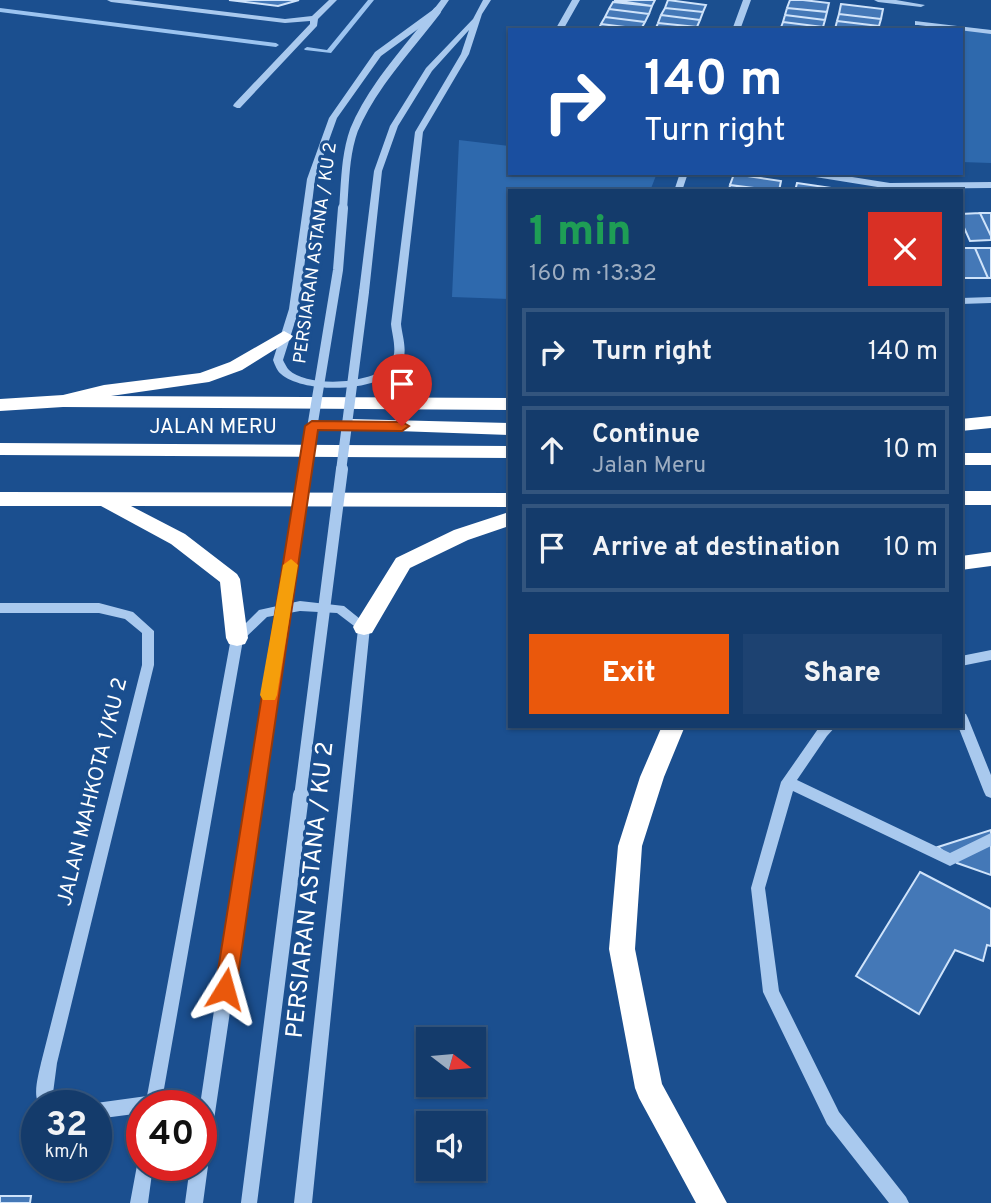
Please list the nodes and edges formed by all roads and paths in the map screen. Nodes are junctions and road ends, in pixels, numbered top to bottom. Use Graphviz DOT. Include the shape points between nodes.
graph roads {
  1 [pos="110,0"];
  2 [pos="333,0"];
  3 [pos="445,0"];
  4 [pos="487,0"];
  5 [pos="576,0"];
  6 [pos="747,0"];
  7 [pos="878,0"];
  8 [pos="921,2"];
  9 [pos="437,10"];
  10 [pos="478,16"];
  11 [pos="314,18"];
  12 [pos="917,27"];
  13 [pos="560,28"];
  14 [pos="737,28"];
  15 [pos="963,30"];
  16 [pos="991,32"];
  17 [pos="237,106"];
  18 [pos="820,175"];
  19 [pos="991,185"];
  20 [pos="890,188"];
  21 [pos="963,300"];
  22 [pos="991,300"];
  23 [pos="284,336"];
  24 [pos="63,401"];
  25 [pos="502,404"];
  26 [pos="0,405"];
  27 [pos="991,422"];
  28 [pos="349,425"];
  29 [pos="963,425"];
  30 [pos="312,426"];
  31 [pos="508,429"];
  32 [pos="0,449"];
  33 [pos="508,452"];
  34 [pos="963,459"];
  35 [pos="991,459"];
  36 [pos="963,498"];
  37 [pos="991,498"];
  38 [pos="0,499"];
  39 [pos="103,500"];
  40 [pos="508,500"];
  41 [pos="508,519"];
  42 [pos="991,559"];
  43 [pos="963,563"];
  44 [pos="0,608"];
  45 [pos="364,627"];
  46 [pos="237,638"];
  47 [pos="991,655"];
  48 [pos="963,662"];
  49 [pos="963,723"];
  50 [pos="673,728"];
  51 [pos="827,728"];
  52 [pos="788,782"];
  53 [pos="991,792"];
  54 [pos="991,839"];
  55 [pos="45,1090"];
  56 [pos="156,1090"];
  57 [pos="210,1090"];
  58 [pos="142,1181"];
  59 [pos="197,1181"];
  60 [pos="139,1203"];
  61 [pos="194,1203"];
  62 [pos="248,1203"];
  63 [pos="303,1203"];
  64 [pos="712,1203"];
  65 [pos="900,1203"];
  1 -- 11 [label="street" via="285,21"];
  2 -- 11 [label="street"];
  3 -- 9 [label="street"];
  4 -- 10 [label="street"];
  5 -- 13 [label="street"];
  6 -- 14 [label="street"];
  7 -- 8 [label="street"];
  8 -- 12 [label="street"];
  9 -- 23 [label="street" via="379,54 333,118 311,179 293,309"];
  9 -- 30 [label="street, PERSIARAN ASTANA / KU 2, bridge" via="371,98 354,131 338,270"];
  10 -- 23 [label="street" via="465,54 419,132 396,324 400,351 396,364 377,379 342,385 303,381 279,367"];
  10 -- 28 [label="street, PERSIARAN ASTANA / KU 2, bridge" via="429,70 394,126 378,172"];
  11 -- 17 [label="street" via="314,24"];
  15 -- 16 [label="street"];
  18 -- 20 [label="street"];
  19 -- 20 [label="street"];
  21 -- 22 [label="street"];
  23 -- 24 [label="highway" via="236,366 203,378"];
  24 -- 25 [label="highway, JALAN MERU"];
  24 -- 26 [label="highway"];
  27 -- 29 [label="highway"];
  28 -- 30 [label="street"];
  28 -- 31 [label="highway"];
  28 -- 62 [label="street, PERSIARAN ASTANA / KU 2, bridge"];
  30 -- 57 [label="street, PERSIARAN ASTANA / KU 2, bridge"];
  32 -- 33 [label="highway, JALAN MERU"];
  34 -- 35 [label="highway"];
  36 -- 37 [label="highway"];
  38 -- 39 [label="highway"];
  39 -- 40 [label="highway"];
  39 -- 46 [label="highway" via="178,539 230,579"];
  41 -- 45 [label="highway" via="461,535 403,563"];
  42 -- 43 [label="highway"];
  44 -- 55 [label="street, JALAN MAHKOTA 1/KU 2" via="99,608 130,615 148,631 148,665"];
  45 -- 46 [label="street" via="340,609 300,606 264,613"];
  45 -- 63 [label="street, PERSIARAN ASTANA / KU 2"];
  46 -- 56 [label="street"];
  47 -- 48 [label="street"];
  49 -- 53 [label="street"];
  50 -- 64 [label="highway" via="630,846 622,949 649,1088"];
  51 -- 52 [label="street"];
  52 -- 54 [label="street" via="950,860"];
  52 -- 65 [label="street" via="758,888 771,992 833,1118"];
  58 -- 60 [label="street"];
  59 -- 61 [label="street"];
}
